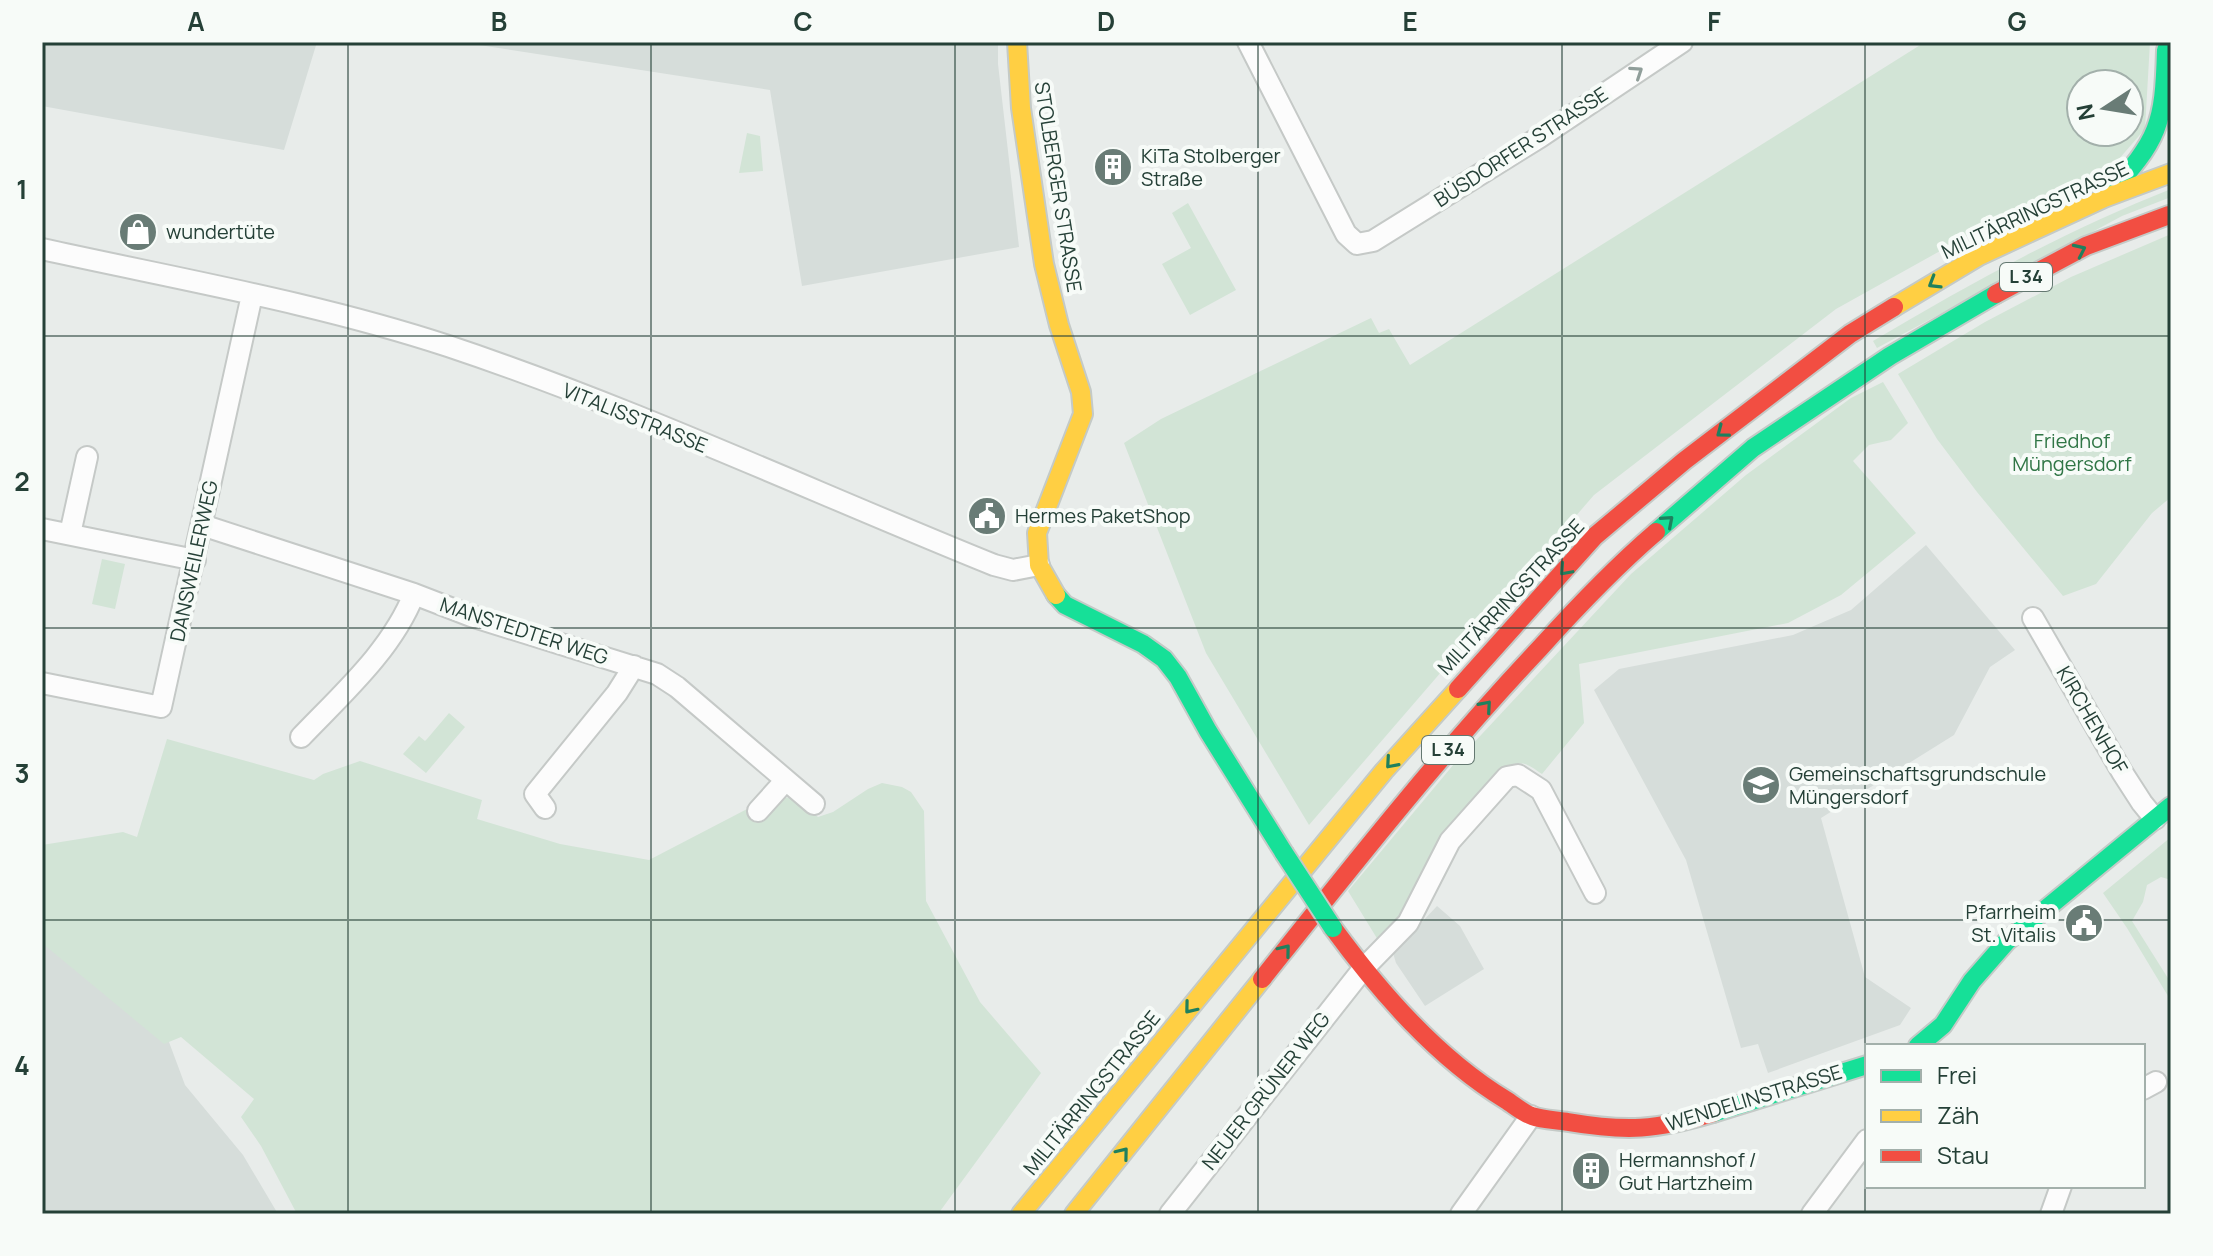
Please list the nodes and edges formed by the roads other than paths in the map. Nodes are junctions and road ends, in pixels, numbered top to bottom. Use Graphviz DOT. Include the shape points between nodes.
graph roads {
  1 [pos="1017,42"];
  2 [pos="1248,42"];
  3 [pos="1682,42"];
  4 [pos="2166,50"];
  5 [pos="2171,173"];
  6 [pos="2104,198"];
  7 [pos="2169,215"];
  8 [pos="42,249"];
  9 [pos="252,295"];
  10 [pos="87,457"];
  11 [pos="202,525"];
  12 [pos="42,529"];
  13 [pos="70,534"];
  14 [pos="195,560"];
  15 [pos="1039,565"];
  16 [pos="414,594"];
  17 [pos="2033,618"];
  18 [pos="634,666"];
  19 [pos="42,683"];
  20 [pos="301,737"];
  21 [pos="785,781"];
  22 [pos="814,804"];
  23 [pos="545,808"];
  24 [pos="758,811"];
  25 [pos="2163,812"];
  26 [pos="1595,893"];
  27 [pos="1363,969"];
  28 [pos="1923,1044"];
  29 [pos="1865,1066"];
  30 [pos="1531,1116"];
  31 [pos="1865,1143"];
  32 [pos="2060,1188"];
  33 [pos="1021,1214"];
  34 [pos="1074,1214"];
  35 [pos="1170,1214"];
  36 [pos="1461,1214"];
  37 [pos="1812,1214"];
  38 [pos="2051,1214"];
  1 -- 15 [label="main road, STOLBERGER STRASSE" via="1044,264 1083,414 1037,533"];
  2 -- 3 [label="street, BÜSDORFER STRASSE, one-way" via="1346,234 1357,244 1373,241"];
  4 -- 6 [label="main road" via="2159,124 2127,174"];
  5 -- 6 [label="main road, MILITÄRRINGSTRASSE / L 34"];
  6 -- 33 [label="main road, MILITÄRRINGSTRASSE / L 34, one-way" via="1979,256 1850,334 1595,536 1384,771"];
  34 -- 7 [label="main road, L 34, one-way" via="1403,802 1615,567 1753,448 1890,356 2086,246"];
  8 -- 9 [label="street, VITALISSTRASSE"];
  9 -- 11 [label="street, DANSWEILERWEG"];
  9 -- 15 [label="street, VITALISSTRASSE" via="449,347 643,420 994,565 1013,570"];
  10 -- 13 [label="street"];
  11 -- 14 [label="street, DANSWEILERWEG"];
  11 -- 16 [label="street, MANSTEDTER WEG"];
  12 -- 13 [label="street"];
  13 -- 14 [label="street"];
  14 -- 19 [label="street, DANSWEILERWEG" via="161,707"];
  15 -- 27 [label="main road, WENDELINSTRASSE, bridge" via="1065,605 1164,659"];
  16 -- 18 [label="street, MANSTEDTER WEG"];
  16 -- 20 [label="street, MANSTEDTER WEG" via="399,625"];
  17 -- 25 [label="street, KIRCHENHOF" via="2142,803"];
  18 -- 21 [label="street, MANSTEDTER WEG" via="677,687"];
  18 -- 23 [label="street, MANSTEDTER WEG" via="535,794"];
  21 -- 22 [label="street, MANSTEDTER WEG"];
  21 -- 24 [label="street"];
  25 -- 28 [label="main road" via="2007,941"];
  26 -- 27 [label="street" via="1541,790 1518,775 1507,777 1450,841 1408,923"];
  27 -- 30 [label="main road, WENDELINSTRASSE" via="1434,1044 1487,1089"];
  27 -- 35 [label="street, NEUER GRÜNER WEG"];
  29 -- 30 [label="main road, WENDELINSTRASSE" via="1670,1126 1599,1127"];
  30 -- 36 [label="street"];
  31 -- 37 [label="street"];
  32 -- 38 [label="street"];
}
